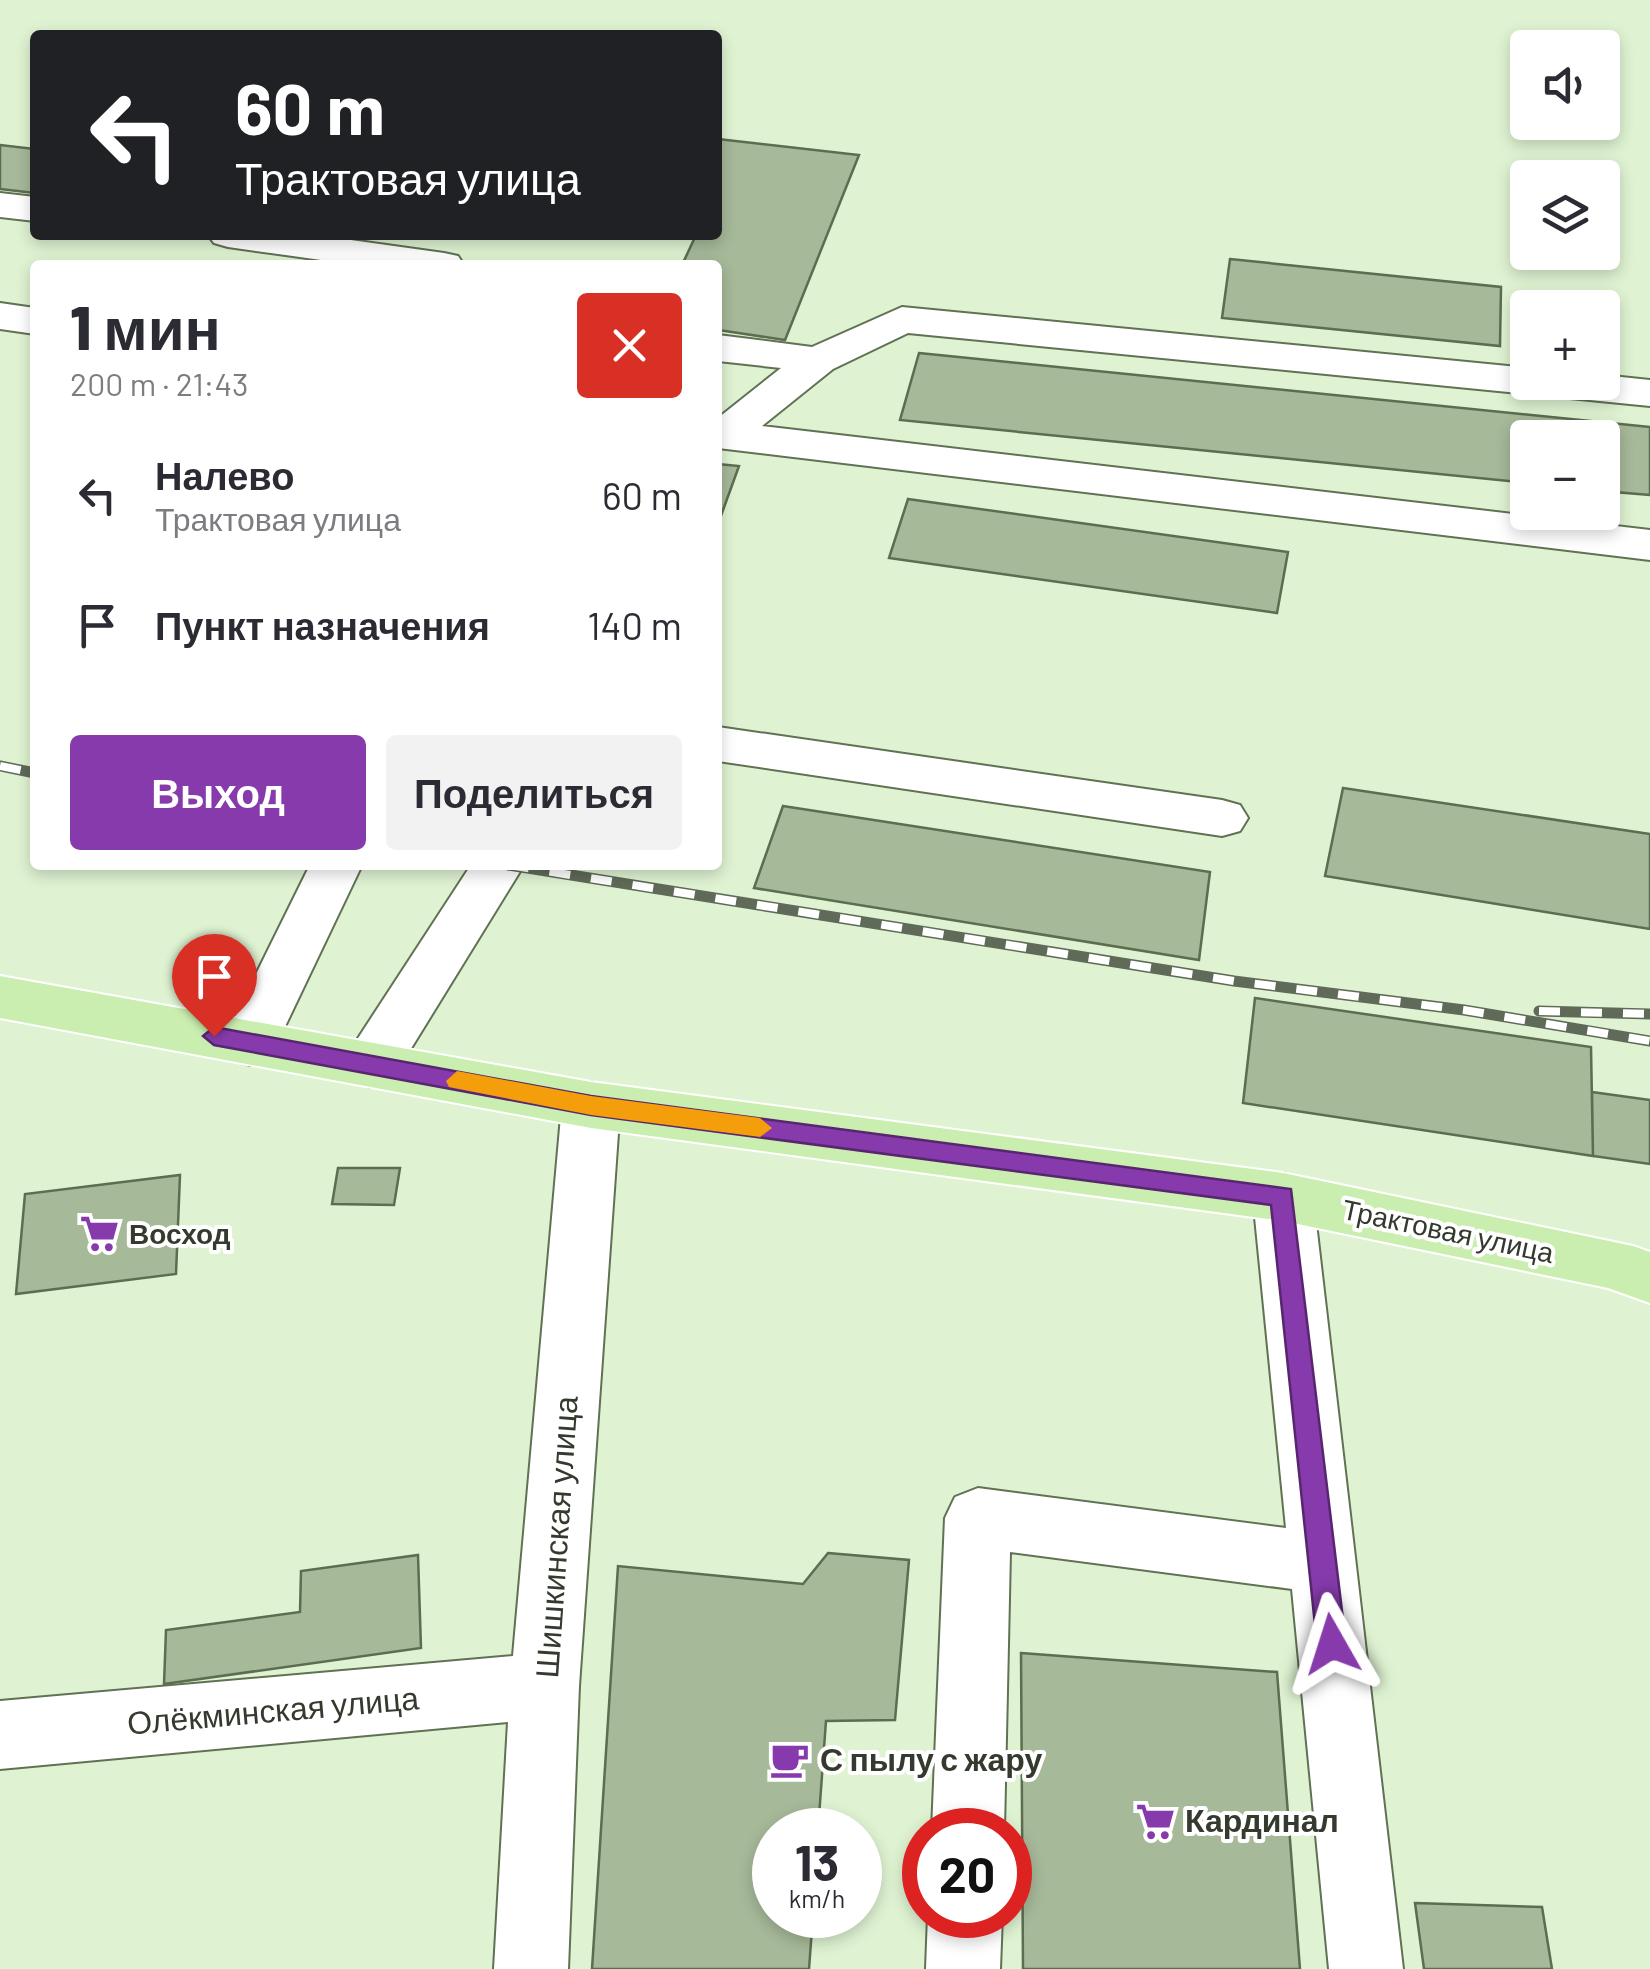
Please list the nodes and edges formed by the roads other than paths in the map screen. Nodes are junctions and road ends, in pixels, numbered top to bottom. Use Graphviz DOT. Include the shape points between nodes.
graph roads {
  1 [pos="0,205"];
  2 [pos="30,208"];
  3 [pos="264,240"];
  4 [pos="408,260"];
  5 [pos="0,316"];
  6 [pos="30,319"];
  7 [pos="722,348"];
  8 [pos="818,360"];
  9 [pos="1510,379"];
  10 [pos="1620,390"];
  11 [pos="1650,393"];
  12 [pos="722,433"];
  13 [pos="722,435"];
  14 [pos="1650,546"];
  15 [pos="722,745"];
  16 [pos="1222,818"];
  17 [pos="334,870"];
  18 [pos="495,870"];
  19 [pos="0,996"];
  20 [pos="250,1042"];
  21 [pos="371,1065"];
  22 [pos="591,1105"];
  23 [pos="1283,1196"];
  24 [pos="1650,1278"];
  25 [pos="1323,1563"];
  26 [pos="545,1686"];
  27 [pos="0,1735"];
  28 [pos="969,1808"];
  29 [pos="965,1938"];
  30 [pos="531,1969"];
  31 [pos="964,1969"];
  32 [pos="1366,1969"];
  1 -- 2 [label="street"];
  3 -- 4 [label="street"];
  5 -- 6 [label="street"];
  7 -- 8 [label="street"];
  8 -- 9 [label="street" via="902,320"];
  8 -- 12 [label="street"];
  10 -- 11 [label="street"];
  13 -- 14 [label="street"];
  15 -- 16 [label="street"];
  17 -- 20 [label="street"];
  18 -- 21 [label="street"];
  19 -- 20 [label="main road, Трактовая улица"];
  20 -- 21 [label="main road, Трактовая улица"];
  21 -- 22 [label="main road, Трактовая улица"];
  22 -- 23 [label="main road, Трактовая улица"];
  22 -- 26 [label="street, Шишкинская улица"];
  23 -- 24 [label="main road, Трактовая улица" via="1612,1264"];
  23 -- 25 [label="street"];
  25 -- 28 [label="street" via="978,1518"];
  25 -- 32 [label="street"];
  26 -- 27 [label="street, Олёкминская улица"];
  26 -- 30 [label="street, Шишкинская улица"];
  29 -- 31 [label="street"];
}
